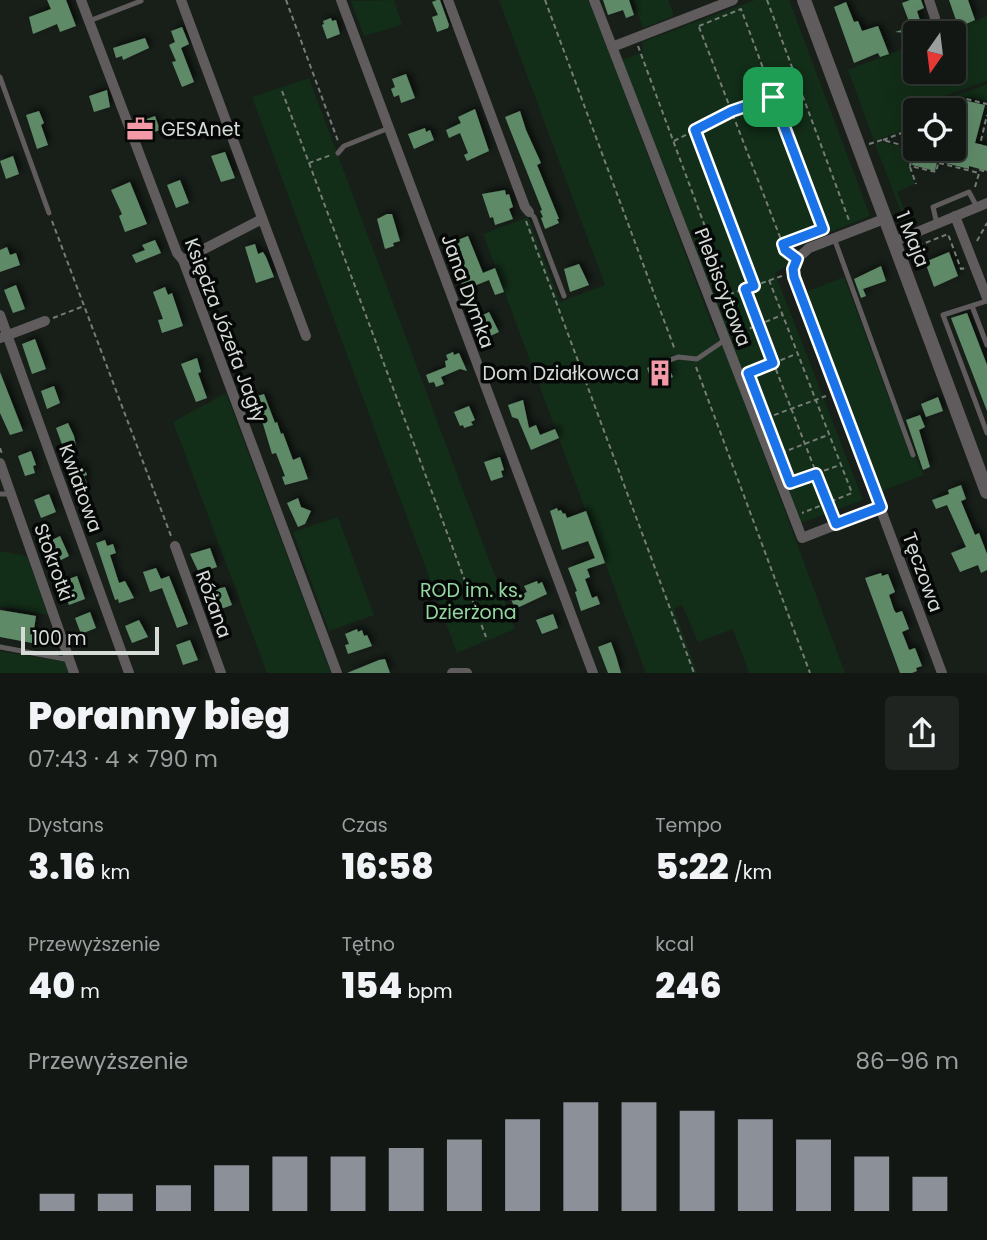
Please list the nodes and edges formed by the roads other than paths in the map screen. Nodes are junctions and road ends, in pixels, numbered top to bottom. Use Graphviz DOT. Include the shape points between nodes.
graph roads {
  1 [pos="81,0"];
  2 [pos="181,0"];
  3 [pos="341,0"];
  4 [pos="448,0"];
  5 [pos="594,0"];
  6 [pos="733,0"];
  7 [pos="804,0"];
  8 [pos="929,0"];
  9 [pos="141,1"];
  10 [pos="935,18"];
  11 [pos="89,21"];
  12 [pos="612,47"];
  13 [pos="0,77"];
  14 [pos="389,128"];
  15 [pos="338,153"];
  16 [pos="982,205"];
  17 [pos="50,213"];
  18 [pos="527,215"];
  19 [pos="955,216"];
  20 [pos="262,219"];
  21 [pos="884,219"];
  22 [pos="937,224"];
  23 [pos="834,238"];
  24 [pos="893,242"];
  25 [pos="183,260"];
  26 [pos="564,296"];
  27 [pos="987,300"];
  28 [pos="972,306"];
  29 [pos="0,315"];
  30 [pos="45,321"];
  31 [pos="4,336"];
  32 [pos="306,336"];
  33 [pos="729,336"];
  34 [pos="987,345"];
  35 [pos="670,360"];
  36 [pos="987,433"];
  37 [pos="913,455"];
  38 [pos="0,463"];
  39 [pos="987,492"];
  40 [pos="6,494"];
  41 [pos="881,507"];
  42 [pos="175,546"];
  43 [pos="0,647"];
  44 [pos="70,660"];
  45 [pos="75,673"];
  46 [pos="129,673"];
  47 [pos="221,673"];
  48 [pos="337,673"];
  49 [pos="453,673"];
  50 [pos="467,673"];
  51 [pos="593,673"];
  52 [pos="942,673"];
  1 -- 11 [label="street, Księdza Józefa Jagły"];
  2 -- 20 [label="street"];
  3 -- 14 [label="street, Jana Dymka"];
  4 -- 18 [label="street"];
  5 -- 12 [label="street, Plebiscytowa"];
  6 -- 12 [label="street"];
  7 -- 21 [label="street, 1 Maja"];
  8 -- 10 [label="street"];
  9 -- 11 [label="lane"];
  11 -- 25 [label="street, Księdza Józefa Jagły"];
  12 -- 33 [label="street, Plebiscytowa"];
  13 -- 17 [label="lane"];
  14 -- 15 [label="lane" via="344,146"];
  14 -- 51 [label="street, Jana Dymka"];
  16 -- 19 [label="street"];
  16 -- 22 [label="lane" via="969,192 933,207"];
  18 -- 26 [label="lane" via="534,217"];
  19 -- 22 [label="street"];
  19 -- 27 [label="street"];
  20 -- 25 [label="street"];
  20 -- 32 [label="street"];
  21 -- 23 [label="street"];
  21 -- 24 [label="street, 1 Maja"];
  22 -- 24 [label="street"];
  23 -- 37 [label="lane"];
  23 -- 41 [label="street, Tęczowa" via="809,248 797,259 793,272"];
  24 -- 39 [label="street, 1 Maja"];
  25 -- 48 [label="street, Księdza Józefa Jagły"];
  27 -- 28 [label="lane"];
  28 -- 34 [label="lane"];
  28 -- 36 [label="lane" via="943,315"];
  29 -- 31 [label="street, Kwiatowa"];
  30 -- 31 [label="street"];
  31 -- 46 [label="street, Kwiatowa"];
  33 -- 35 [label="lane" via="697,359"];
  33 -- 41 [label="street, Plebiscytowa" via="802,538"];
  38 -- 40 [label="street, Stokrotki"];
  40 -- 44 [label="street, Stokrotki"];
  41 -- 52 [label="street, Tęczowa"];
  42 -- 47 [label="street, Różana"];
  43 -- 44 [label="lane"];
  44 -- 45 [label="street, Stokrotki"];
  49 -- 50 [label="street"];
}
